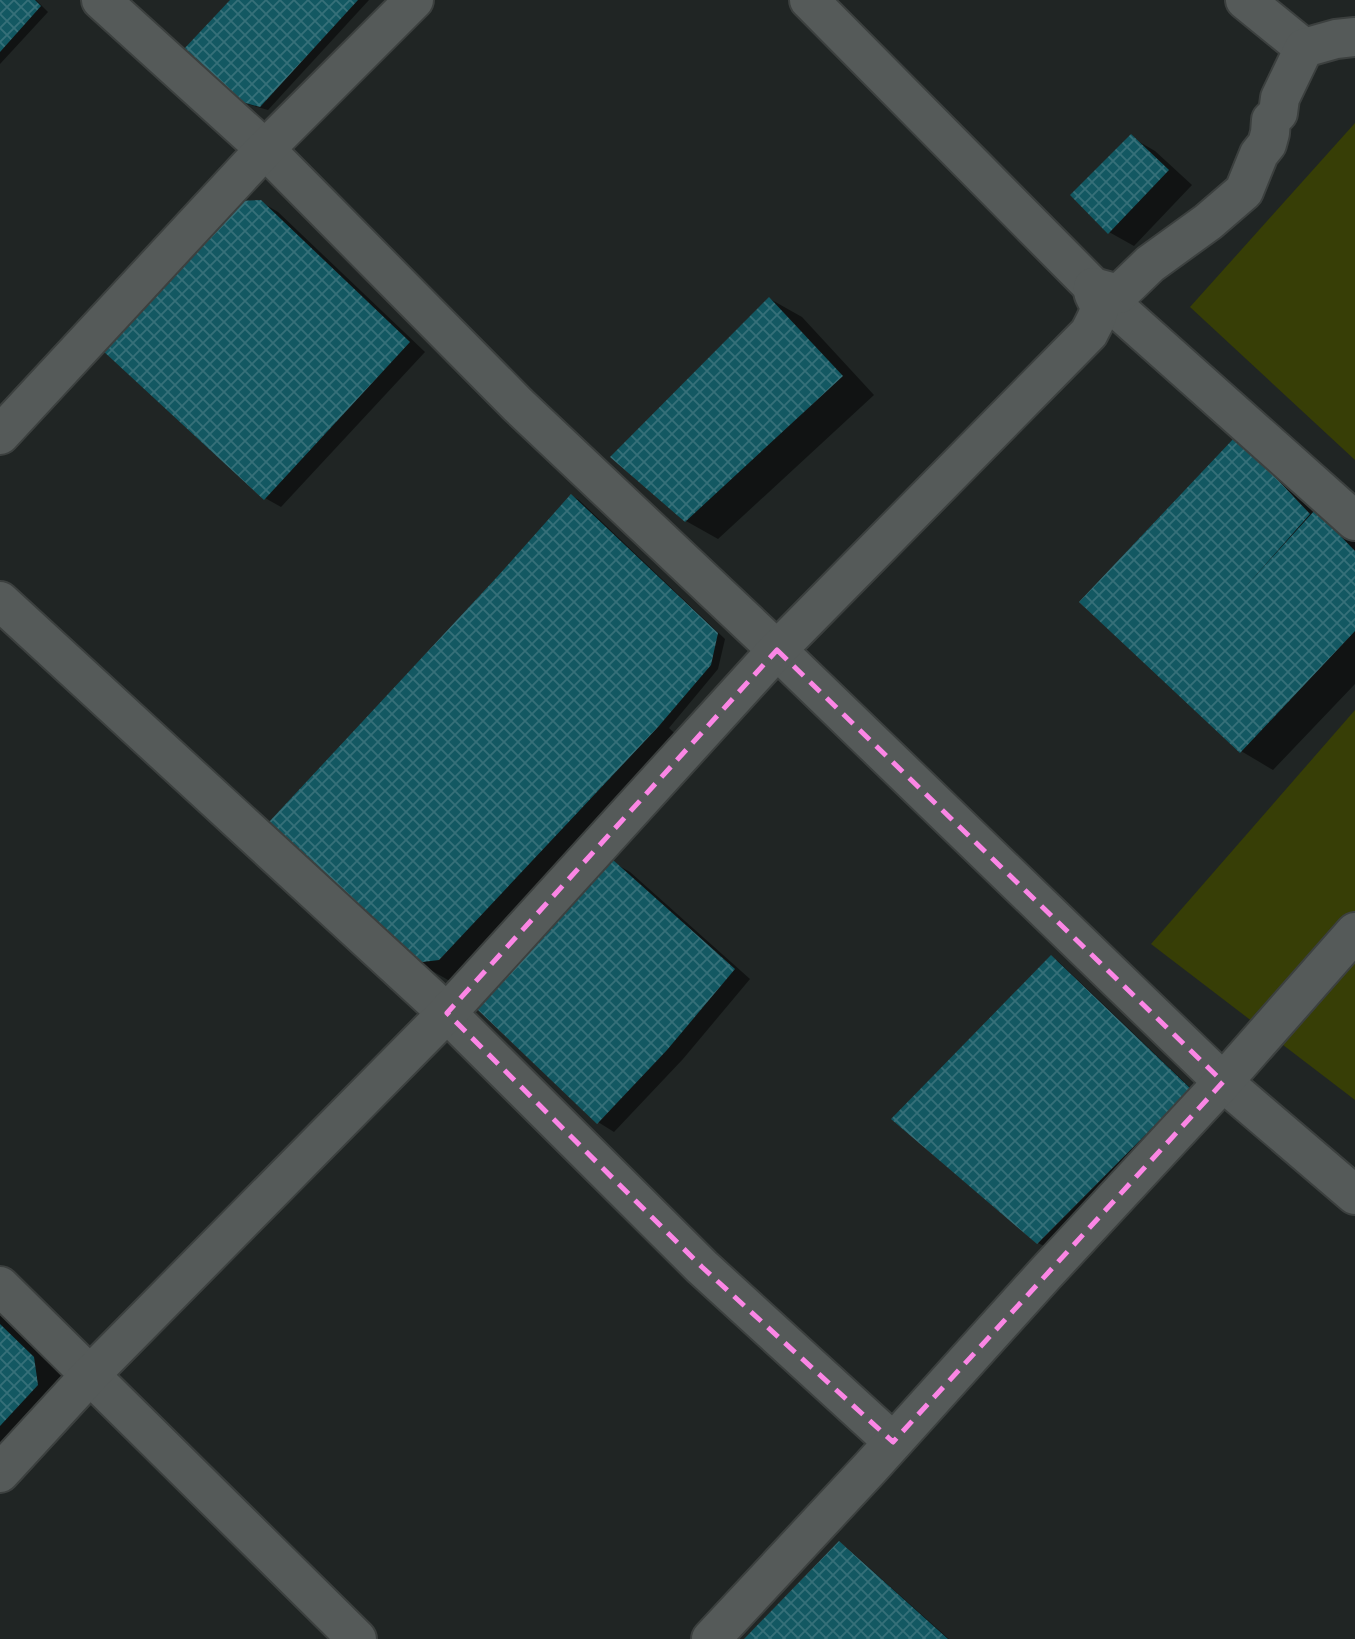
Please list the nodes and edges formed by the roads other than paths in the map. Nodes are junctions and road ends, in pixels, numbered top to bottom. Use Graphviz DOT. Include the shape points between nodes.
graph roads {
  1 [pos="101,0"];
  2 [pos="414,0"];
  3 [pos="809,0"];
  4 [pos="1245,0"];
  5 [pos="1355,37"];
  6 [pos="1304,48"];
  7 [pos="265,149"];
  8 [pos="1093,287"];
  9 [pos="0,435"];
  10 [pos="1355,521"];
  11 [pos="0,601"];
  12 [pos="777,650"];
  13 [pos="1355,932"];
  14 [pos="447,1013"];
  15 [pos="1223,1082"];
  16 [pos="1355,1195"];
  17 [pos="0,1286"];
  18 [pos="90,1375"];
  19 [pos="893,1442"];
  20 [pos="0,1474"];
  21 [pos="357,1639"];
  22 [pos="711,1639"];
  1 -- 7 [label="street"];
  2 -- 7 [label="street"];
  3 -- 8 [label="street"];
  4 -- 6 [label="street"];
  5 -- 6 [label="street"];
  6 -- 8 [label="street" via="1244,191 1119,294"];
  7 -- 9 [label="street"];
  7 -- 12 [label="street" via="518,405"];
  8 -- 10 [label="street"];
  8 -- 12 [label="street" via="1098,314 1089,333"];
  11 -- 14 [label="street"];
  12 -- 14 [label="street"];
  12 -- 15 [label="street"];
  13 -- 15 [label="street"];
  14 -- 18 [label="street"];
  14 -- 19 [label="street" via="702,1267"];
  15 -- 16 [label="street"];
  15 -- 19 [label="street"];
  17 -- 18 [label="street"];
  18 -- 20 [label="street"];
  18 -- 21 [label="street"];
  19 -- 22 [label="street"];
}
